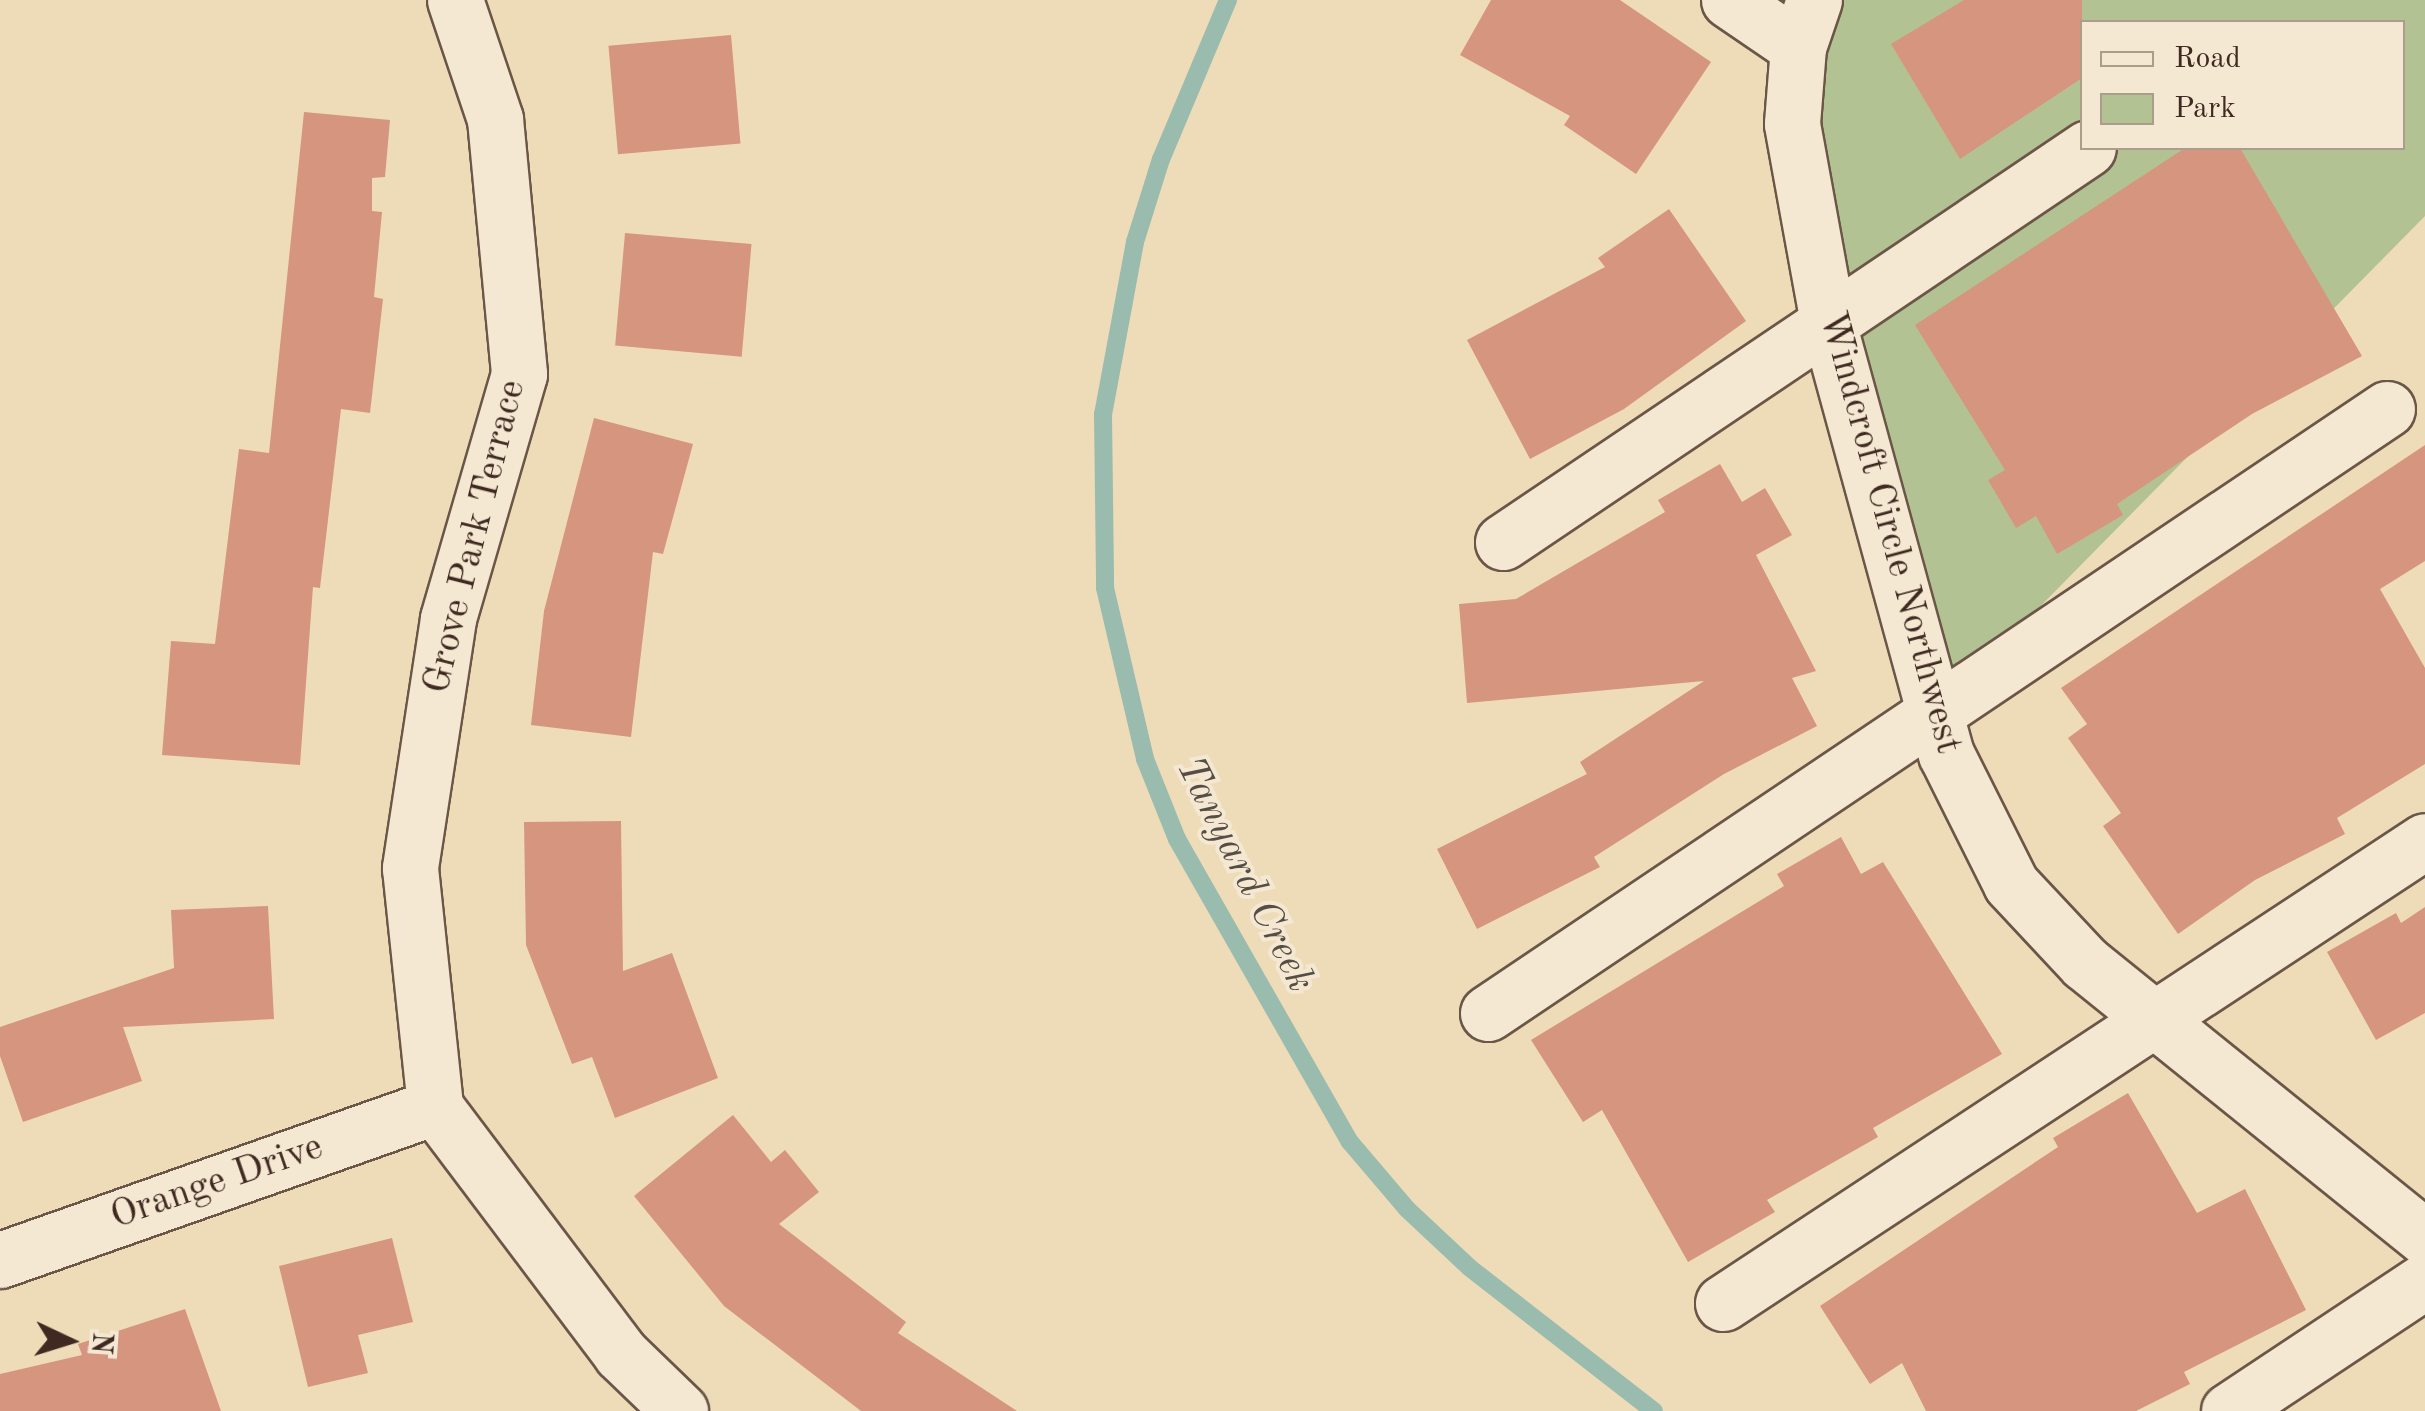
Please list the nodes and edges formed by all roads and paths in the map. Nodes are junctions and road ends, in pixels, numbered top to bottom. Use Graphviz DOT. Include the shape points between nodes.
graph roads {
  1 [pos="454,0"];
  2 [pos="1730,0"];
  3 [pos="1806,23"];
  4 [pos="2085,150"];
  5 [pos="1828,323"];
  6 [pos="2387,409"];
  7 [pos="1503,542"];
  8 [pos="1936,712"];
  9 [pos="2425,842"];
  10 [pos="1488,1013"];
  11 [pos="2155,1019"];
  12 [pos="434,1107"];
  13 [pos="2425,1237"];
  14 [pos="0,1260"];
  15 [pos="2425,1281"];
  16 [pos="1724,1304"];
  17 [pos="680,1411"];
  18 [pos="2229,1411"];
  1 -- 12 [label="street, Grove Park Terrace" via="495,119 519,374 448,619 410,868"];
  2 -- 3 [label="street, Windcroft Circle Northwest"];
  3 -- 5 [label="street, Windcroft Circle Northwest" via="1792,124"];
  4 -- 5 [label="street"];
  5 -- 7 [label="street"];
  5 -- 8 [label="street, Windcroft Circle Northwest"];
  6 -- 8 [label="street"];
  8 -- 10 [label="street"];
  8 -- 11 [label="street, Windcroft Circle Northwest" via="1946,754 2011,884 2085,962"];
  9 -- 11 [label="street"];
  11 -- 13 [label="street, Windcroft Circle Northwest"];
  11 -- 16 [label="street"];
  12 -- 14 [label="street, Orange Drive"];
  12 -- 17 [label="street" via="621,1354"];
  15 -- 18 [label="street"];
}
